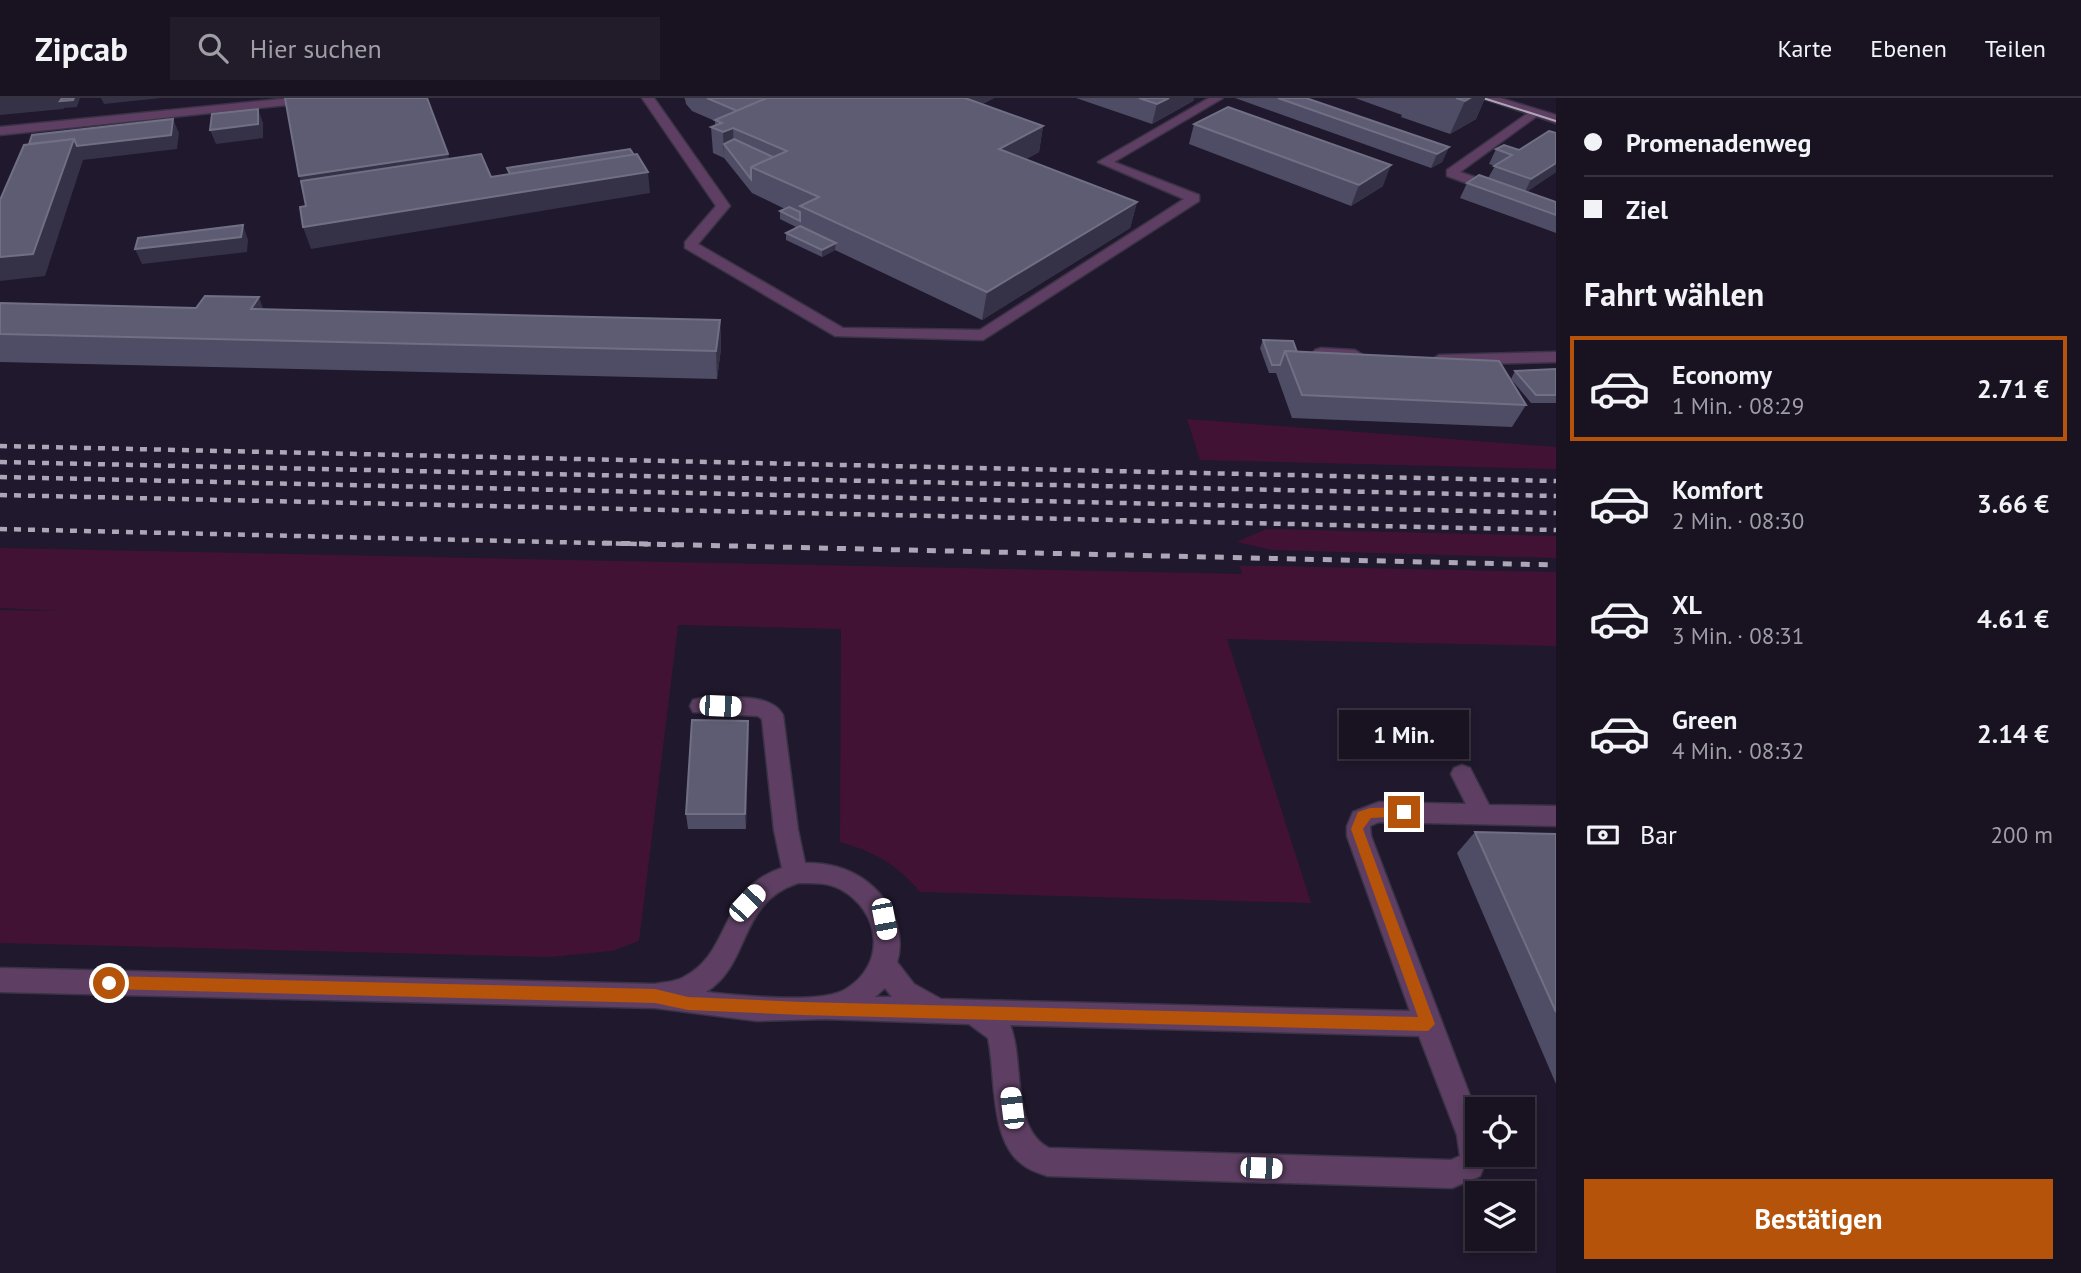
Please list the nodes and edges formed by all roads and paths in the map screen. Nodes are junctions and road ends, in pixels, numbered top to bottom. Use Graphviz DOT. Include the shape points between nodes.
graph roads {
  1 [pos="325,98"];
  2 [pos="648,98"];
  3 [pos="1217,98"];
  4 [pos="1488,98"];
  5 [pos="1535,113"];
  6 [pos="1556,120"];
  7 [pos="0,131"];
  8 [pos="1504,192"];
  9 [pos="1321,353"];
  10 [pos="1376,356"];
  11 [pos="1556,357"];
  12 [pos="1416,358"];
  13 [pos="701,706"];
  14 [pos="1462,774"];
  15 [pos="1482,814"];
  16 [pos="1556,816"];
  17 [pos="795,873"];
  18 [pos="884,964"];
  19 [pos="0,980"];
  20 [pos="655,996"];
  21 [pos="829,1008"];
  22 [pos="947,1013"];
  23 [pos="974,1013"];
  24 [pos="1428,1024"];
  1 -- 7 [label="street"];
  2 -- 3 [label="street" via="723,206 690,245 840,333 983,335 1194,198 1104,162"];
  4 -- 5 [label="street"];
  5 -- 6 [label="street"];
  5 -- 8 [label="street" via="1451,173"];
  9 -- 10 [label="street"];
  11 -- 12 [label="street"];
  13 -- 17 [label="street" via="762,708 772,715"];
  14 -- 15 [label="street"];
  15 -- 16 [label="street"];
  15 -- 24 [label="street" via="1379,812 1358,822 1359,836"];
  17 -- 18 [label="street" via="832,874 854,883 872,899 884,919 888,941"];
  17 -- 20 [label="street" via="763,887 747,903 725,955 708,976 686,990"];
  18 -- 21 [label="street" via="872,984 853,999"];
  18 -- 22 [label="street" via="900,989 921,1004"];
  19 -- 20 [label="street"];
  20 -- 21 [label="street" via="688,1003"];
  21 -- 22 [label="street"];
  22 -- 23 [label="street"];
  23 -- 24 [label="street"];
  23 -- 24 [label="street" via="1000,1033 1018,1141 1047,1162 1452,1174 1470,1166 1474,1146"];
}
